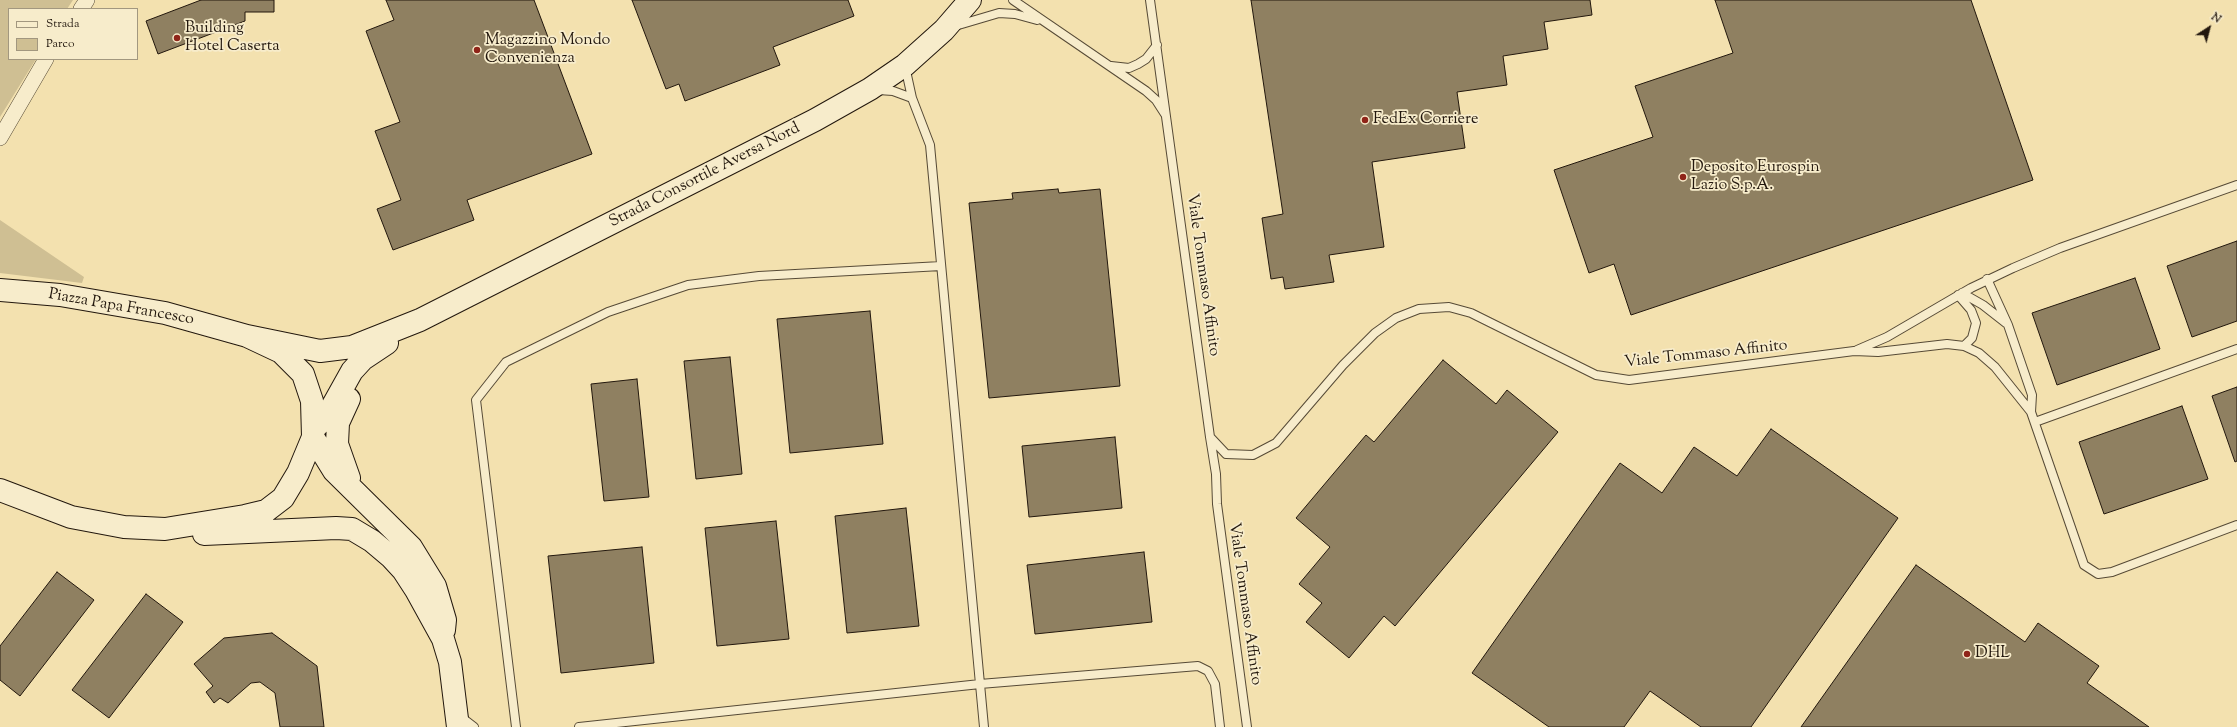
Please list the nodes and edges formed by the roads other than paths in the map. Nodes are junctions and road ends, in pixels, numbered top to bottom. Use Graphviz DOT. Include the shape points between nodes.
graph roads {
  1 [pos="970,0"];
  2 [pos="1013,0"];
  3 [pos="1150,0"];
  4 [pos="1043,22"];
  5 [pos="944,30"];
  6 [pos="1157,45"];
  7 [pos="45,60"];
  8 [pos="905,65"];
  9 [pos="1111,66"];
  10 [pos="870,89"];
  11 [pos="912,98"];
  12 [pos="1167,116"];
  13 [pos="0,138"];
  14 [pos="2237,185"];
  15 [pos="941,266"];
  16 [pos="1987,279"];
  17 [pos="0,290"];
  18 [pos="1960,294"];
  19 [pos="420,320"];
  20 [pos="2008,325"];
  21 [pos="247,336"];
  22 [pos="1964,346"];
  23 [pos="2237,349"];
  24 [pos="1854,351"];
  25 [pos="371,354"];
  26 [pos="2031,412"];
  27 [pos="2034,422"];
  28 [pos="313,434"];
  29 [pos="1210,437"];
  30 [pos="0,490"];
  31 [pos="354,491"];
  32 [pos="2237,525"];
  33 [pos="165,529"];
  34 [pos="443,640"];
  35 [pos="980,684"];
  36 [pos="457,720"];
  37 [pos="474,727"];
  38 [pos="516,727"];
  39 [pos="579,727"];
  40 [pos="984,727"];
  41 [pos="1220,727"];
  42 [pos="1247,727"];
  1 -- 5 [label="street, Strada Consortile Aversa Nord"];
  2 -- 4 [label="lane, Viale Tommaso Affinito"];
  3 -- 6 [label="lane, Viale Tommaso Affinito"];
  4 -- 5 [label="lane, Viale Tommaso Affinito" via="1014,14 999,13"];
  4 -- 9 [label="lane, Viale Tommaso Affinito"];
  5 -- 8 [label="street, Strada Consortile Aversa Nord"];
  6 -- 9 [label="lane, Viale Tommaso Affinito" via="1146,59 1129,68"];
  6 -- 12 [label="lane, Viale Tommaso Affinito"];
  7 -- 13 [label="street"];
  8 -- 10 [label="street, Strada Consortile Aversa Nord"];
  8 -- 11 [label="lane"];
  9 -- 12 [label="lane, Viale Tommaso Affinito" via="1156,100"];
  10 -- 11 [label="lane" via="893,91"];
  10 -- 19 [label="street, Strada Consortile Aversa Nord" via="815,120"];
  11 -- 15 [label="lane" via="930,145"];
  12 -- 29 [label="lane, Viale Tommaso Affinito"];
  14 -- 16 [label="lane, Viale Tommaso Affinito" via="2060,248"];
  15 -- 35 [label="lane"];
  15 -- 38 [label="lane" via="759,276 688,286 608,312 506,362 476,400"];
  16 -- 18 [label="lane, Viale Tommaso Affinito"];
  16 -- 20 [label="lane"];
  17 -- 21 [label="street, Piazza Papa Francesco" via="60,295 165,313"];
  18 -- 20 [label="lane" via="1983,305"];
  18 -- 22 [label="lane" via="1976,323 1972,338"];
  18 -- 24 [label="lane, Viale Tommaso Affinito" via="1887,337"];
  19 -- 21 [label="street, Strada Consortile Aversa Nord" via="352,347 320,351"];
  19 -- 25 [label="street, Strada Consortile Aversa Nord"];
  20 -- 26 [label="lane" via="2032,394"];
  21 -- 28 [label="street, Piazza Papa Francesco" via="281,352 303,374 312,401"];
  22 -- 24 [label="lane, Viale Tommaso Affinito" via="1946,344 1878,352"];
  22 -- 26 [label="lane, Viale Tommaso Affinito" via="1979,353 1995,367"];
  23 -- 27 [label="lane"];
  24 -- 29 [label="lane, Viale Tommaso Affinito" via="1629,380 1596,375 1471,313 1449,307 1419,309 1396,318 1375,333 1343,364 1276,443 1253,455 1226,454"];
  25 -- 28 [label="street, Strada Consortile Aversa Nord" via="352,371 328,414"];
  25 -- 31 [label="street" via="365,372 338,423 337,444"];
  26 -- 27 [label="lane"];
  27 -- 32 [label="lane" via="2084,565 2098,574 2112,572"];
  28 -- 31 [label="street" via="334,471"];
  28 -- 33 [label="street, Piazza Papa Francesco" via="298,473 283,498 266,511"];
  29 -- 42 [label="lane, Viale Tommaso Affinito"];
  30 -- 33 [label="street, Piazza Papa Francesco" via="71,517 124,527"];
  31 -- 34 [label="street" via="411,546 436,586 446,620"];
  33 -- 34 [label="street" via="208,535 352,529 372,541 403,570"];
  34 -- 36 [label="street" via="450,662"];
  35 -- 39 [label="lane"];
  35 -- 40 [label="lane"];
  35 -- 41 [label="lane" via="1198,666 1208,671 1215,684"];
  36 -- 37 [label="lane"];
}
